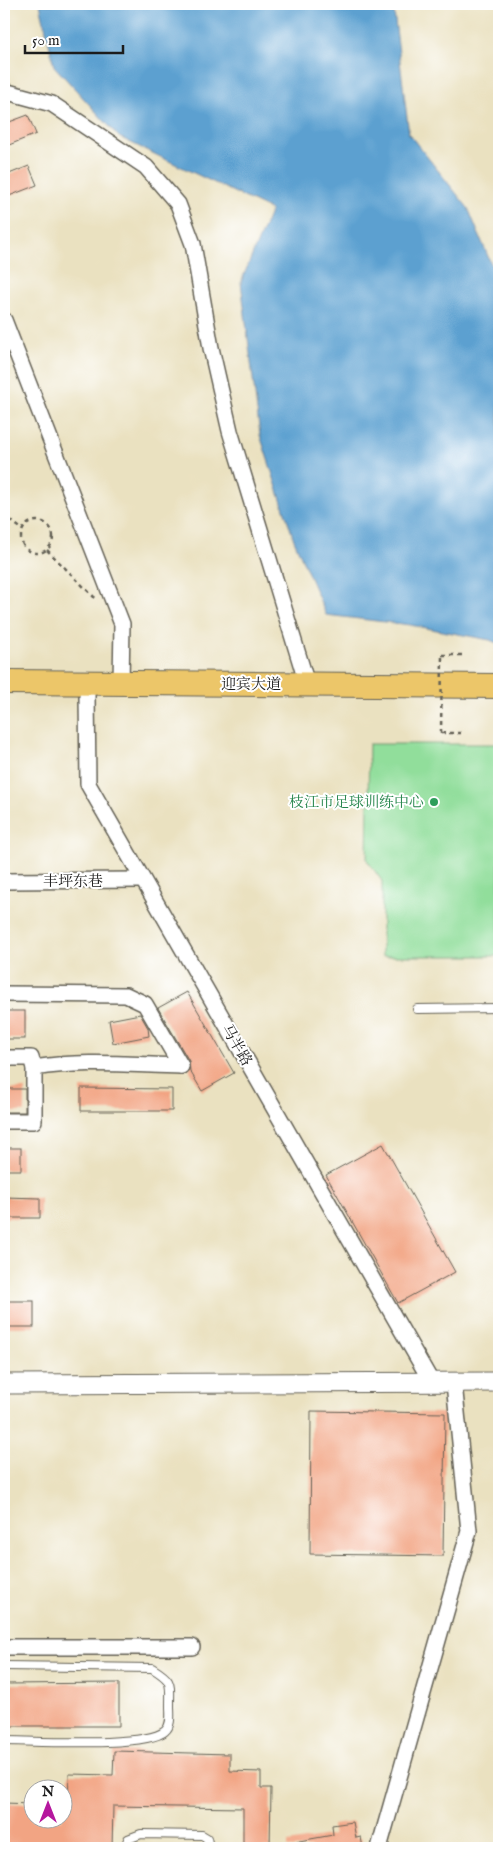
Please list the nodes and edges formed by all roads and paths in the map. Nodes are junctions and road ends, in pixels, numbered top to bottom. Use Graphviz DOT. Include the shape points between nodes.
graph roads {
  1 [pos="4,91"];
  2 [pos="4,320"];
  3 [pos="4,516"];
  4 [pos="23,530"];
  5 [pos="47,550"];
  6 [pos="115,607"];
  7 [pos="463,655"];
  8 [pos="4,682"];
  9 [pos="121,683"];
  10 [pos="306,684"];
  11 [pos="499,686"];
  12 [pos="4,693"];
  13 [pos="87,694"];
  14 [pos="499,696"];
  15 [pos="462,733"];
  16 [pos="142,880"];
  17 [pos="4,881"];
  18 [pos="4,994"];
  19 [pos="417,1008"];
  20 [pos="499,1008"];
  21 [pos="4,1058"];
  22 [pos="34,1068"];
  23 [pos="4,1121"];
  24 [pos="499,1382"];
  25 [pos="432,1383"];
  26 [pos="454,1383"];
  27 [pos="4,1384"];
  28 [pos="4,1647"];
  29 [pos="192,1647"];
  30 [pos="4,1666"];
  31 [pos="4,1741"];
  32 [pos="125,1848"];
  33 [pos="209,1848"];
  34 [pos="379,1848"];
  1 -- 10 [label="street" via="52,104 146,167 178,204 193,244 211,348 230,431"];
  2 -- 6 [label="street"];
  3 -- 4 [label="path"];
  4 -- 5 [label="path" via="22,541 28,550 38,553"];
  4 -- 5 [label="path" via="36,521 50,527 53,536"];
  5 -- 6 [label="path" via="94,597"];
  6 -- 9 [label="street" via="122,624"];
  7 -- 15 [label="path, bridge" via="442,655 441,733"];
  8 -- 9 [label="main road, 迎宾大道"];
  9 -- 10 [label="main road, 迎宾大道"];
  10 -- 11 [label="main road, 迎宾大道"];
  12 -- 13 [label="main road, 迎宾大道"];
  13 -- 14 [label="main road, 迎宾大道"];
  13 -- 16 [label="street, 马半路" via="88,784"];
  16 -- 17 [label="street, 丰坪东巷"];
  16 -- 25 [label="street, 马半路"];
  18 -- 22 [label="street" via="126,995 146,1004 181,1066 90,1064"];
  19 -- 20 [label="lane"];
  21 -- 22 [label="street" via="31,1058"];
  22 -- 23 [label="street" via="34,1121"];
  24 -- 26 [label="street"];
  25 -- 26 [label="street"];
  25 -- 27 [label="street"];
  26 -- 34 [label="street" via="469,1531"];
  28 -- 29 [label="street"];
  30 -- 31 [label="lane" via="152,1668 166,1676 170,1684 170,1722 165,1731 155,1736 126,1741"];
  32 -- 33 [label="lane" via="128,1839 141,1834 202,1834 207,1838"];
}
